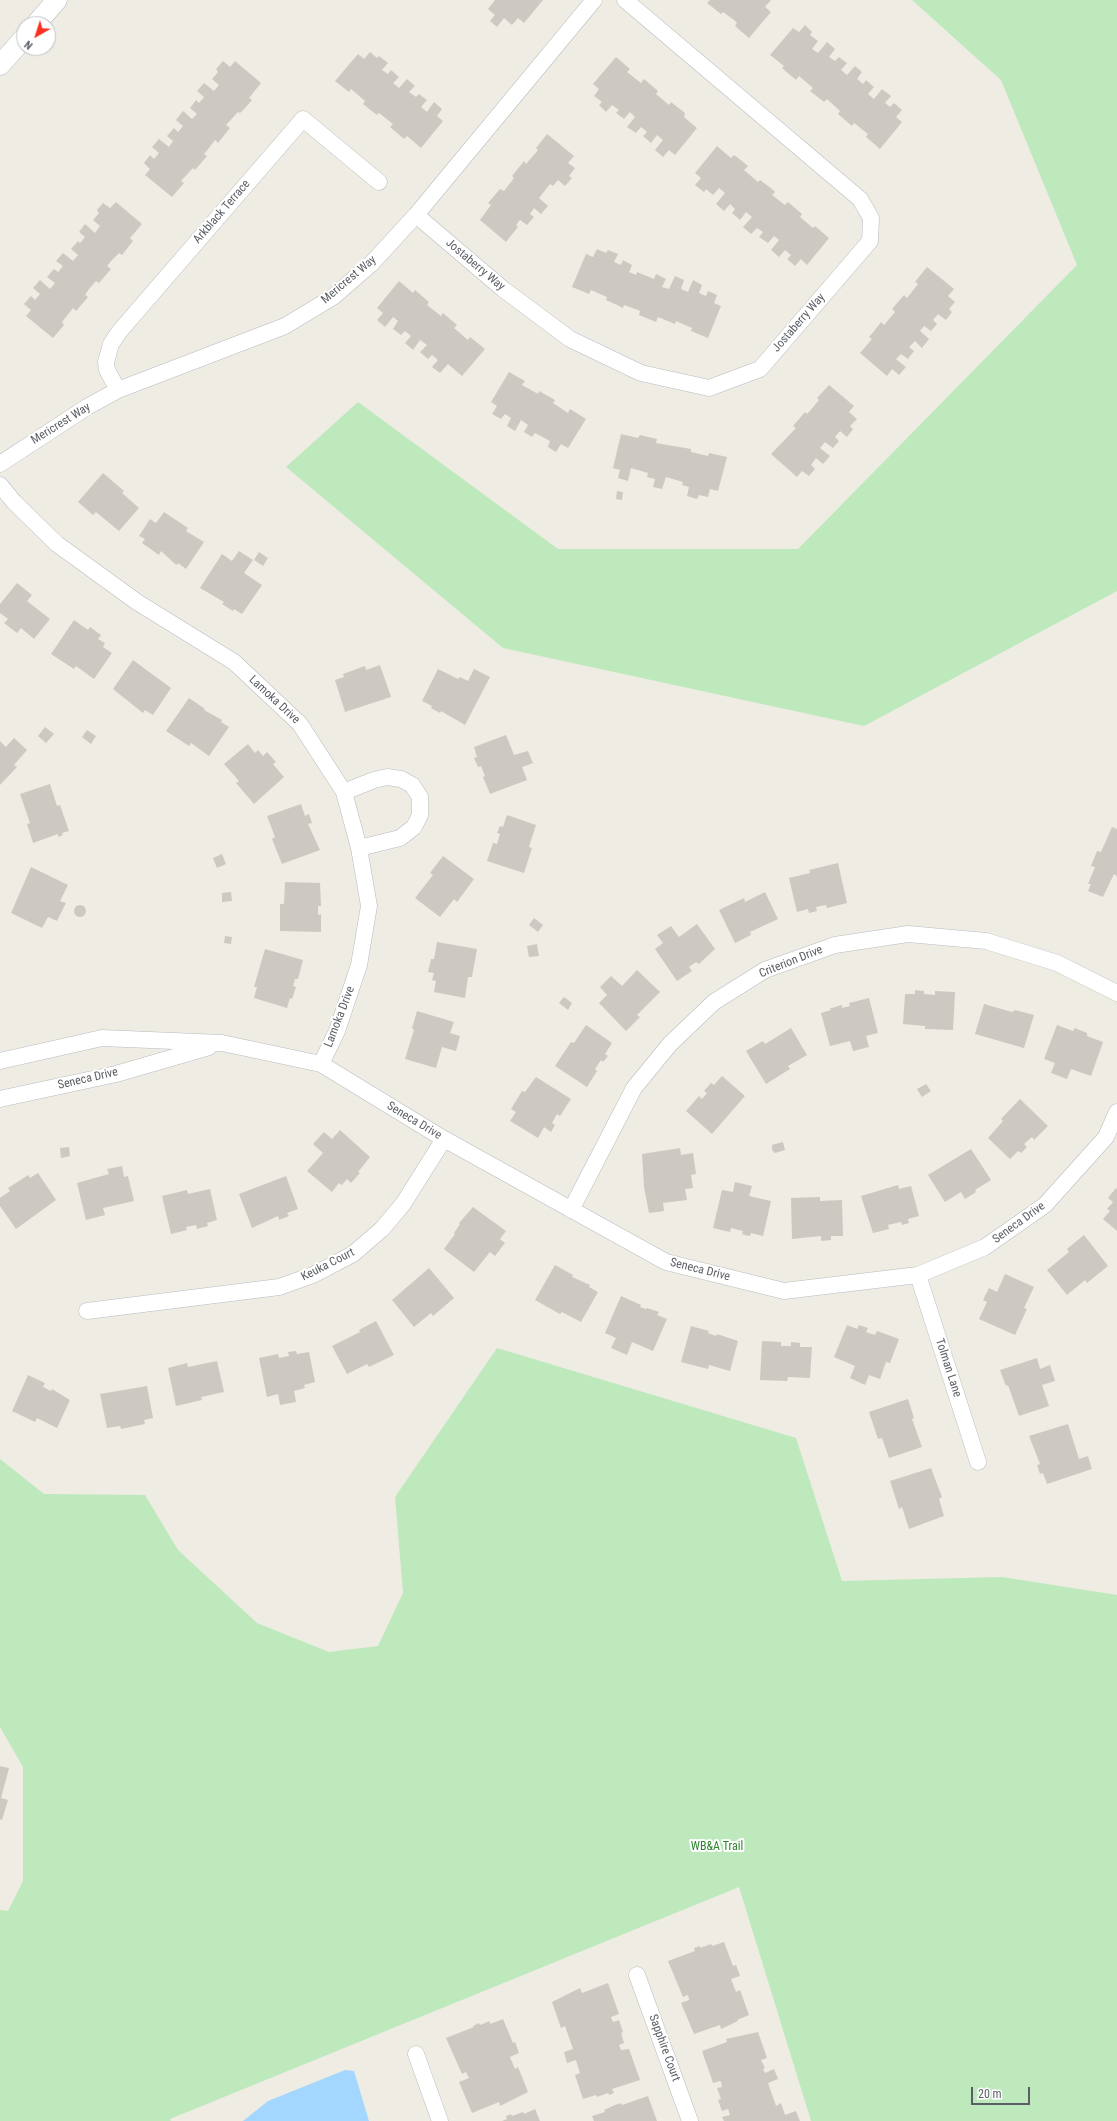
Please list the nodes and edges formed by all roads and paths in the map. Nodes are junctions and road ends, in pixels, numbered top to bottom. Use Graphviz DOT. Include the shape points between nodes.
graph roads {
  1 [pos="57,0"];
  2 [pos="594,0"];
  3 [pos="625,0"];
  4 [pos="43,16"];
  5 [pos="16,47"];
  6 [pos="0,65"];
  7 [pos="379,182"];
  8 [pos="416,215"];
  9 [pos="118,390"];
  10 [pos="0,464"];
  11 [pos="0,485"];
  12 [pos="344,792"];
  13 [pos="359,848"];
  14 [pos="1117,993"];
  15 [pos="222,1043"];
  16 [pos="0,1061"];
  17 [pos="321,1064"];
  18 [pos="0,1099"];
  19 [pos="1117,1112"];
  20 [pos="444,1139"];
  21 [pos="571,1210"];
  22 [pos="918,1275"];
  23 [pos="87,1310"];
  24 [pos="978,1462"];
  25 [pos="637,1974"];
  26 [pos="416,2054"];
  27 [pos="440,2121"];
  28 [pos="690,2121"];
  1 -- 4 [label="street"];
  2 -- 8 [label="street, Mericrest Way"];
  3 -- 8 [label="street, Jostaberry Way" via="860,200 871,218 870,241 760,368 709,388 641,373 570,339 504,290"];
  5 -- 6 [label="street"];
  7 -- 9 [label="street, Arkblack Terrace" via="303,119 119,332 111,344 106,362 107,370"];
  8 -- 9 [label="street, Mericrest Way" via="371,264 333,297 285,326"];
  9 -- 10 [label="street, Mericrest Way" via="87,407"];
  11 -- 12 [label="street, Lamoka Drive" via="57,544 137,602 234,662 300,724"];
  12 -- 13 [label="street, Lamoka Drive"];
  12 -- 13 [label="street" via="387,777 401,779 412,785 420,797 420,814 414,827 400,838"];
  13 -- 17 [label="street, Lamoka Drive" via="368,906 359,965 337,1032"];
  14 -- 21 [label="street, Criterion Drive" via="1057,963 986,941 908,934 835,945 765,970 714,1002 670,1044 638,1083"];
  15 -- 16 [label="street, Seneca Drive" via="102,1038"];
  15 -- 17 [label="street, Seneca Drive"];
  15 -- 18 [label="street, Seneca Drive" via="116,1074"];
  17 -- 20 [label="street, Seneca Drive"];
  19 -- 22 [label="street, Seneca Drive" via="1106,1137 1044,1205 985,1247"];
  20 -- 21 [label="street, Seneca Drive"];
  20 -- 23 [label="street, Keuka Court" via="403,1204 382,1229 353,1254 313,1275 279,1287"];
  21 -- 22 [label="street, Seneca Drive" via="666,1262 784,1291"];
  22 -- 24 [label="street, Tolman Lane"];
  25 -- 28 [label="street, Sapphire Court"];
  26 -- 27 [label="street"];
}
